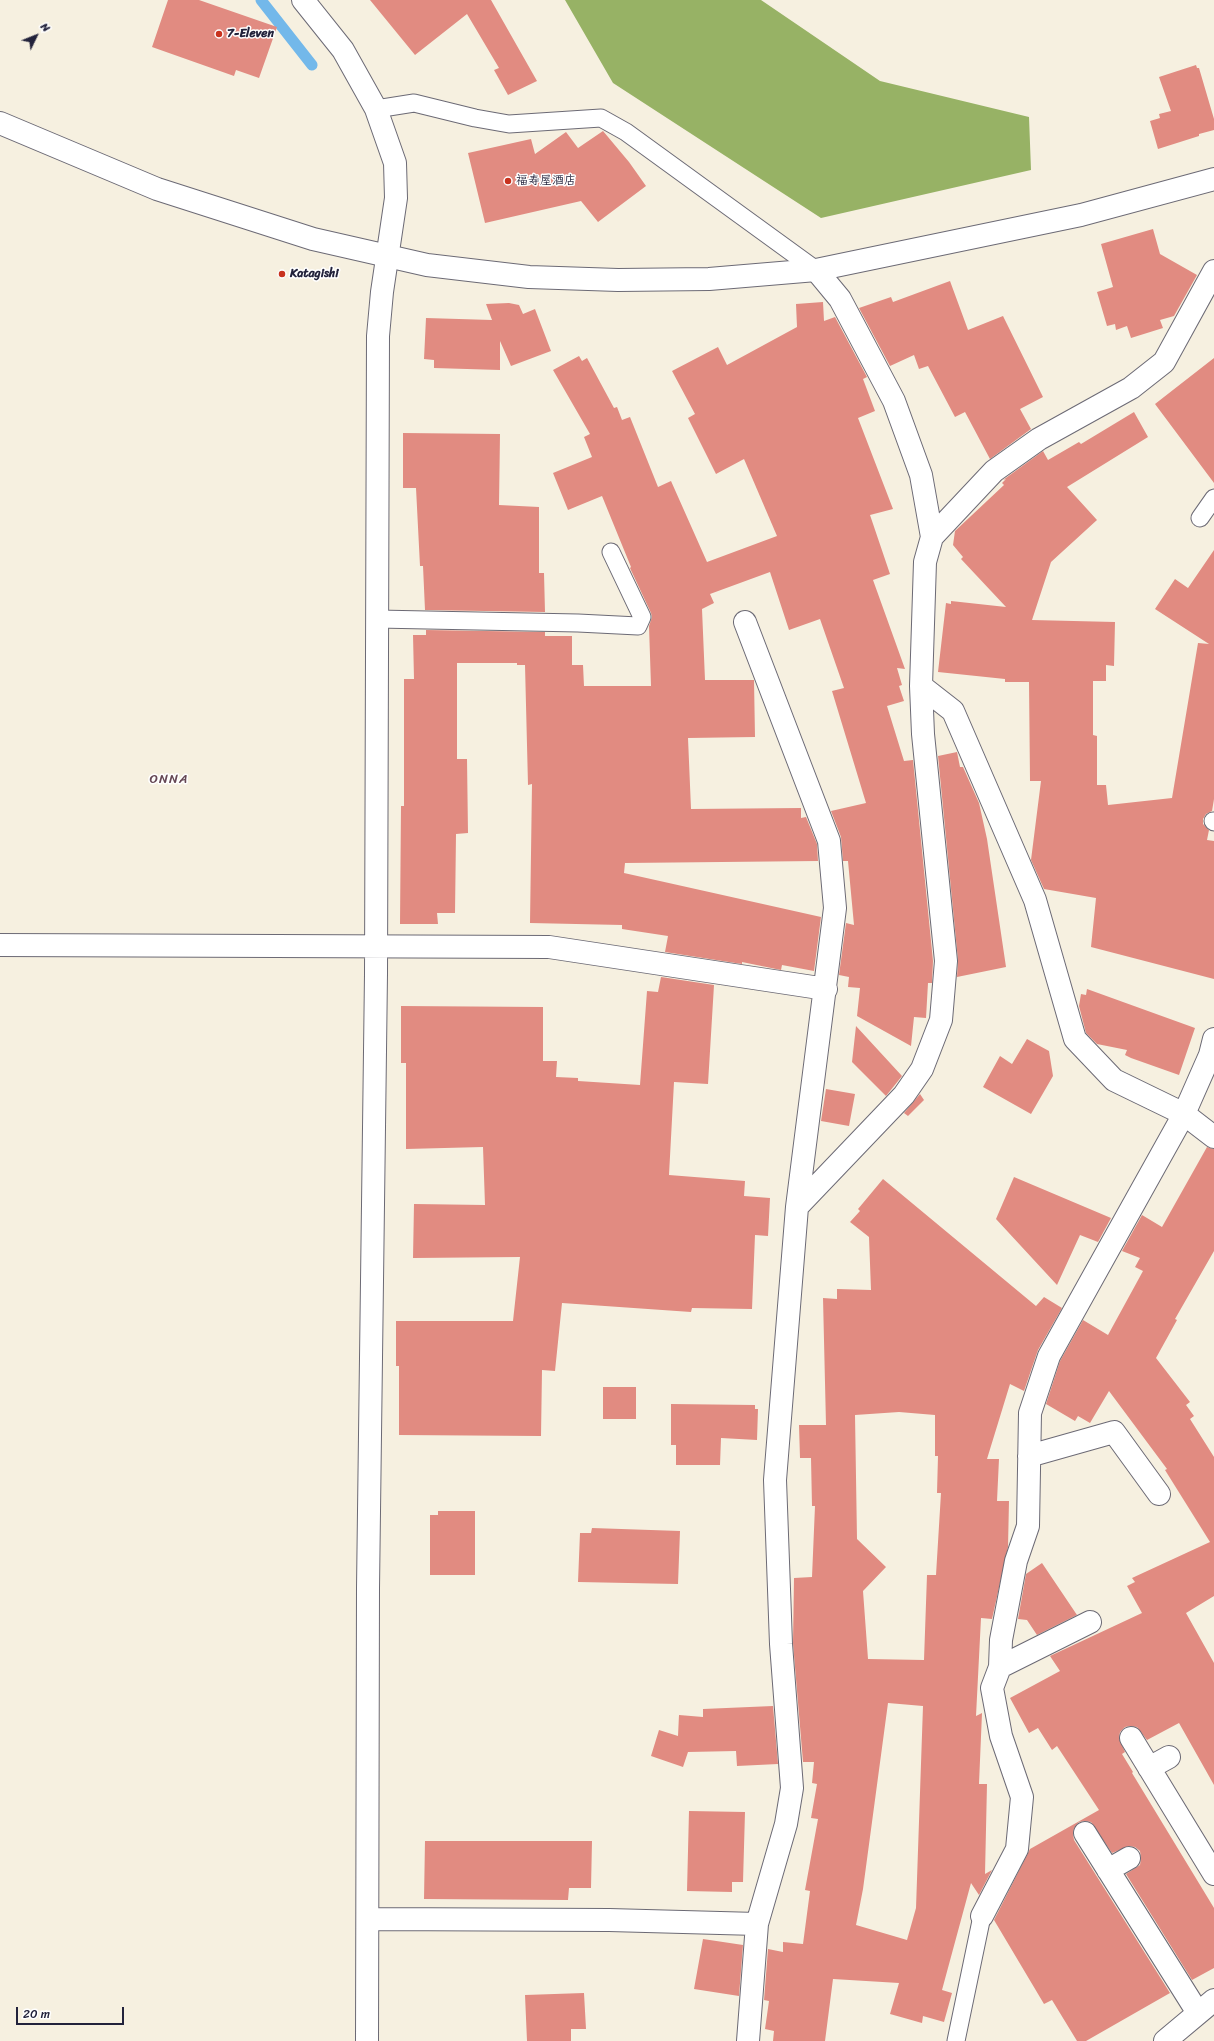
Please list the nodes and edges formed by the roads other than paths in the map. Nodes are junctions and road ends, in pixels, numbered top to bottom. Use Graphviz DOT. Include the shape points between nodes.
graph roads {
  1 [pos="313,4"];
  2 [pos="376,109"];
  3 [pos="0,123"];
  4 [pos="1214,179"];
  5 [pos="387,256"];
  6 [pos="816,270"];
  7 [pos="1214,271"];
  8 [pos="1214,498"];
  9 [pos="1200,518"];
  10 [pos="932,537"];
  11 [pos="611,552"];
  12 [pos="377,619"];
  13 [pos="744,622"];
  14 [pos="921,686"];
  15 [pos="0,945"];
  16 [pos="376,946"];
  17 [pos="826,989"];
  18 [pos="1214,1039"];
  19 [pos="1184,1114"];
  20 [pos="1214,1137"];
  21 [pos="797,1207"];
  22 [pos="1029,1456"];
  23 [pos="1159,1494"];
  24 [pos="1090,1622"];
  25 [pos="1000,1667"];
  26 [pos="1132,1738"];
  27 [pos="1169,1757"];
  28 [pos="1149,1768"];
  29 [pos="1085,1833"];
  30 [pos="1129,1858"];
  31 [pos="1108,1870"];
  32 [pos="1214,1874"];
  33 [pos="982,1916"];
  34 [pos="368,1920"];
  35 [pos="757,1924"];
  36 [pos="1206,2007"];
  37 [pos="367,2041"];
  38 [pos="748,2041"];
  39 [pos="956,2041"];
  40 [pos="1165,2041"];
  1 -- 2 [label="street"];
  2 -- 5 [label="street" via="395,163 396,198"];
  2 -- 6 [label="lane" via="414,103 508,124 601,118 626,132"];
  3 -- 5 [label="street" via="156,189 313,239"];
  4 -- 6 [label="street" via="1081,215"];
  5 -- 6 [label="street" via="475,272 611,280 709,279"];
  5 -- 12 [label="street" via="378,336"];
  6 -- 10 [label="street" via="840,300 894,402 921,475"];
  7 -- 10 [label="street" via="1164,362 1131,388 1039,438 994,471"];
  8 -- 9 [label="lane"];
  10 -- 14 [label="street" via="925,562"];
  11 -- 12 [label="lane" via="642,616 638,626"];
  12 -- 16 [label="street"];
  13 -- 17 [label="street" via="829,841 835,908"];
  14 -- 19 [label="street" via="953,711 1035,900 1075,1039 1114,1080"];
  14 -- 21 [label="street" via="923,734 946,961 941,1020 922,1069 904,1095"];
  15 -- 16 [label="street"];
  16 -- 17 [label="street" via="549,947"];
  16 -- 34 [label="street" via="368,1588"];
  17 -- 21 [label="street"];
  18 -- 19 [label="street" via="1210,1055"];
  19 -- 20 [label="street"];
  19 -- 22 [label="street" via="1049,1356 1035,1371 1030,1413"];
  21 -- 35 [label="street" via="775,1480 781,1644 792,1788 786,1824"];
  22 -- 23 [label="street" via="1114,1432"];
  22 -- 25 [label="street" via="1028,1526 1016,1561 1001,1640"];
  24 -- 25 [label="street"];
  25 -- 33 [label="street" via="992,1688 1001,1736 1022,1797 1017,1849"];
  26 -- 28 [label="street"];
  27 -- 28 [label="street"];
  28 -- 32 [label="street"];
  29 -- 31 [label="street"];
  30 -- 31 [label="street"];
  31 -- 36 [label="street"];
  33 -- 39 [label="lane"];
  34 -- 35 [label="street" via="609,1920"];
  34 -- 37 [label="street"];
  35 -- 38 [label="street"];
  36 -- 40 [label="street"];
}
